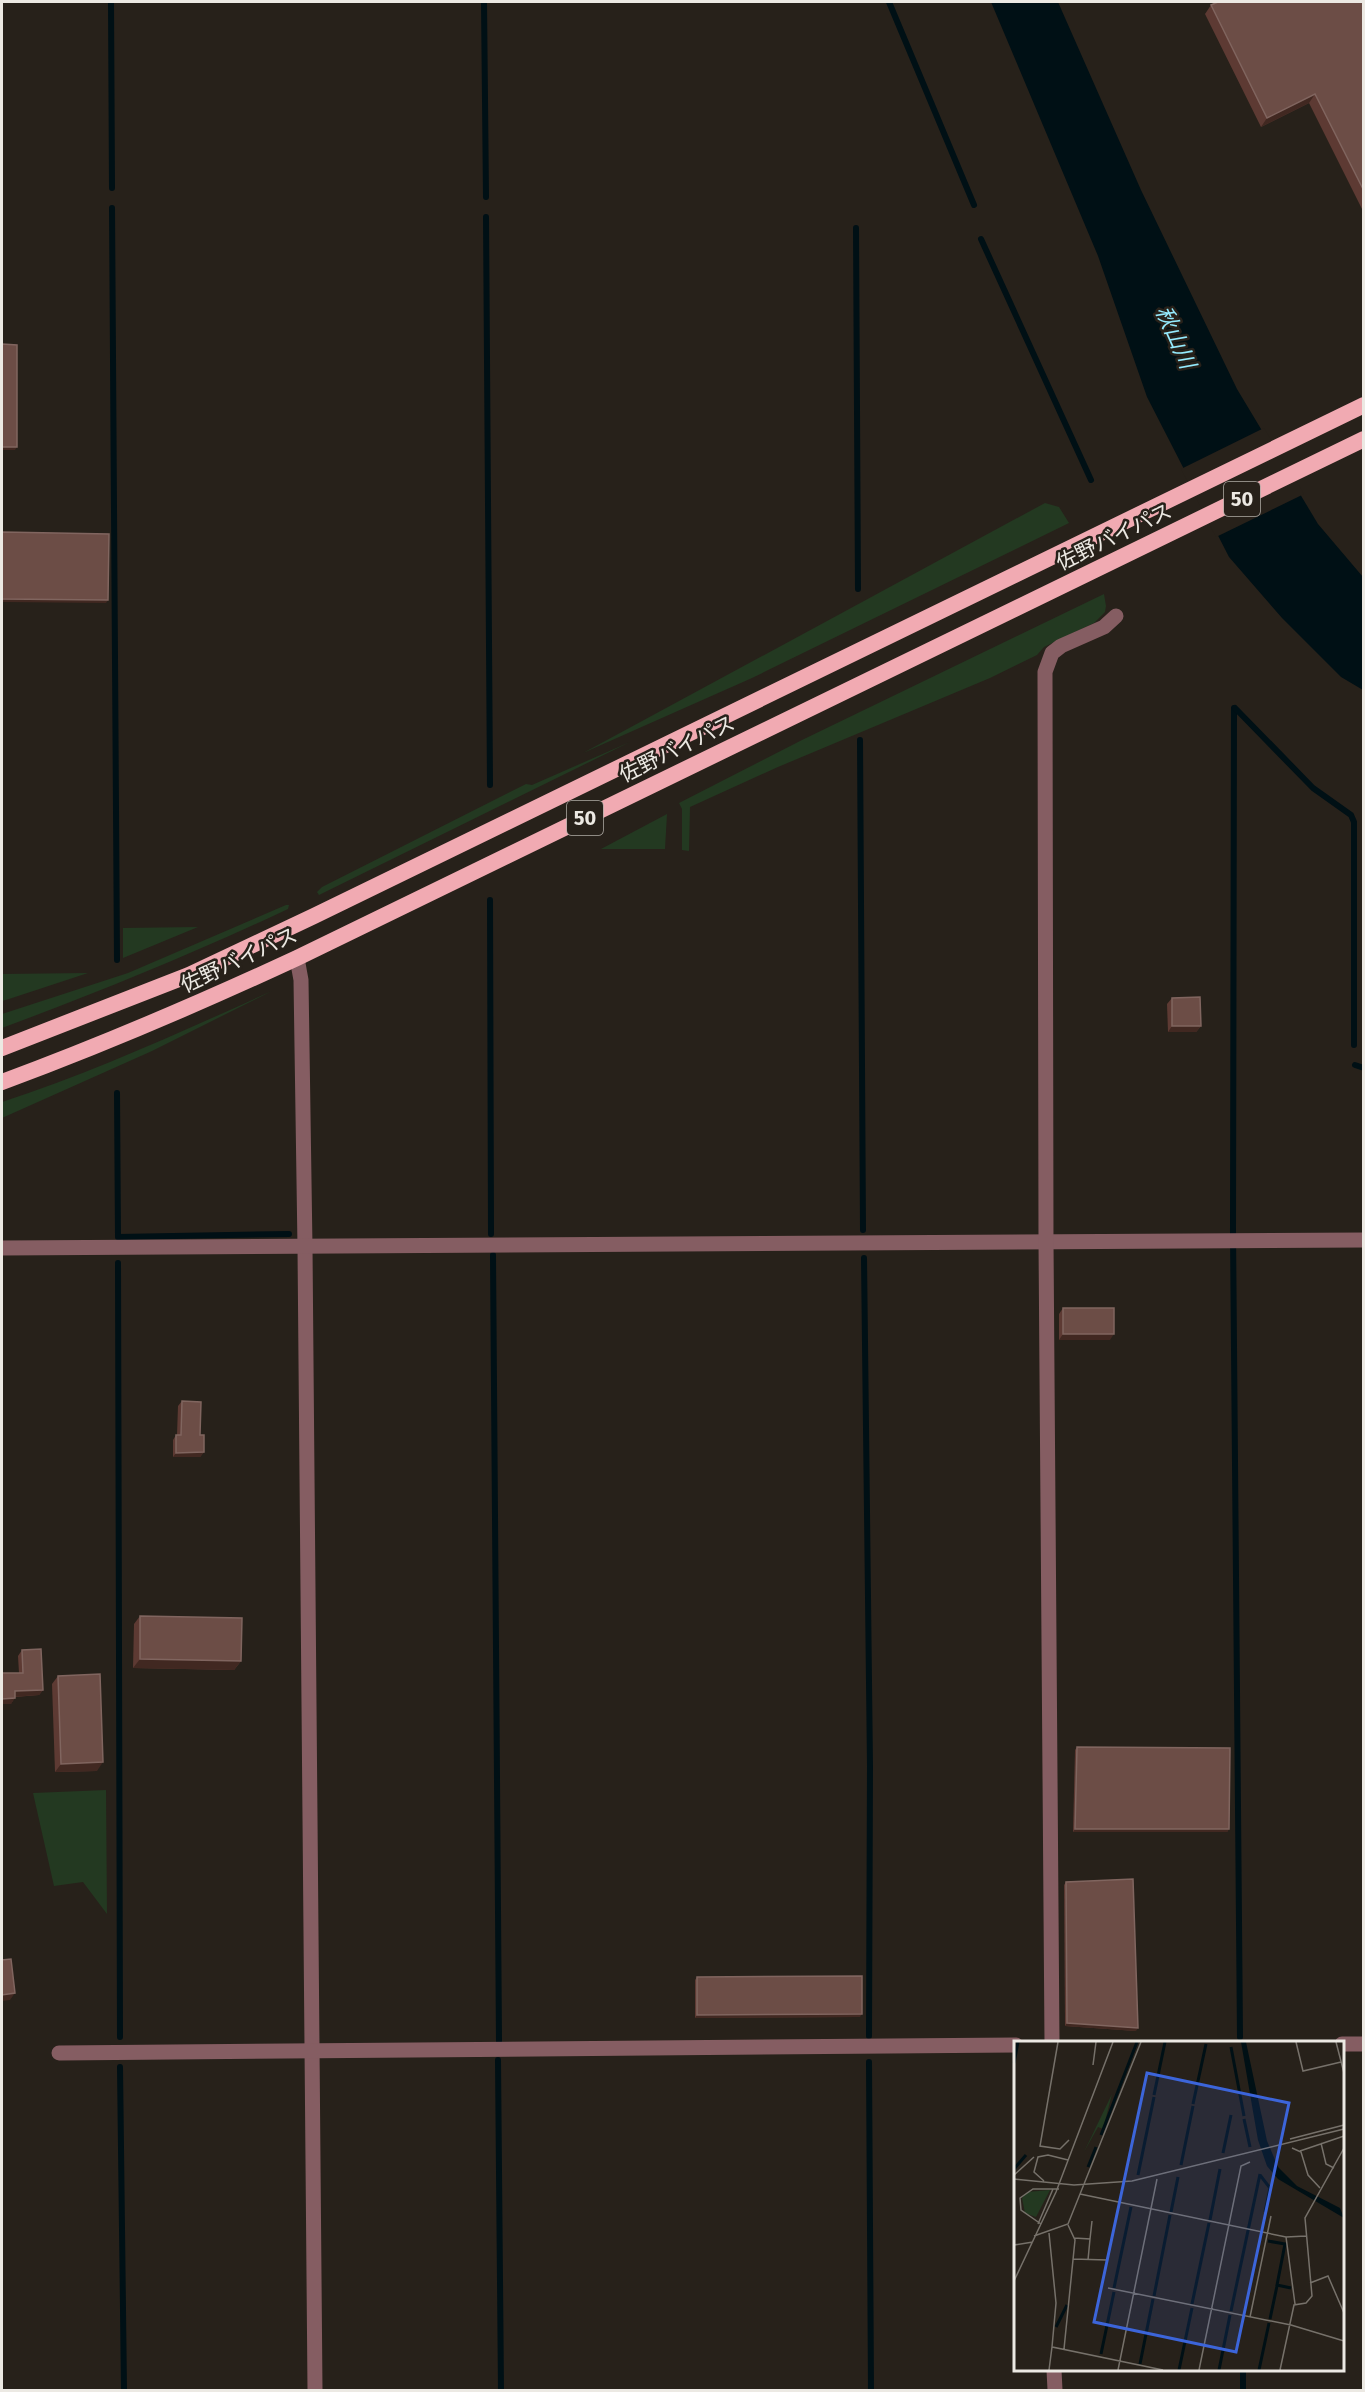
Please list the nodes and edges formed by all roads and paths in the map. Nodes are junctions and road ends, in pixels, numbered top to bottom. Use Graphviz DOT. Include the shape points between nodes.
graph roads {
  1 [pos="1364,405"];
  2 [pos="1364,439"];
  3 [pos="1116,616"];
  4 [pos="297,958"];
  5 [pos="2,1048"];
  6 [pos="2,1082"];
  7 [pos="1364,1240"];
  8 [pos="1046,1241"];
  9 [pos="305,1247"];
  10 [pos="2,1248"];
  11 [pos="1052,2041"];
  12 [pos="1344,2044"];
  13 [pos="1364,2044"];
  14 [pos="1014,2045"];
  15 [pos="313,2050"];
  16 [pos="59,2053"];
  17 [pos="1054,2371"];
  18 [pos="315,2391"];
  19 [pos="1054,2391"];
  1 -- 5 [label="highway, 佐野バイパス / 50" via="200,970"];
  2 -- 4 [label="highway, 佐野バイパス / 50"];
  3 -- 8 [label="street" via="1104,627 1052,653 1045,672"];
  4 -- 6 [label="highway, 佐野バイパス / 50" via="208,1000"];
  4 -- 9 [label="street" via="301,980"];
  7 -- 8 [label="street"];
  8 -- 9 [label="street"];
  8 -- 11 [label="street"];
  9 -- 10 [label="street"];
  9 -- 15 [label="street"];
  12 -- 13 [label="street"];
  14 -- 15 [label="street"];
  15 -- 16 [label="street"];
  15 -- 18 [label="street"];
  17 -- 19 [label="street"];
}
